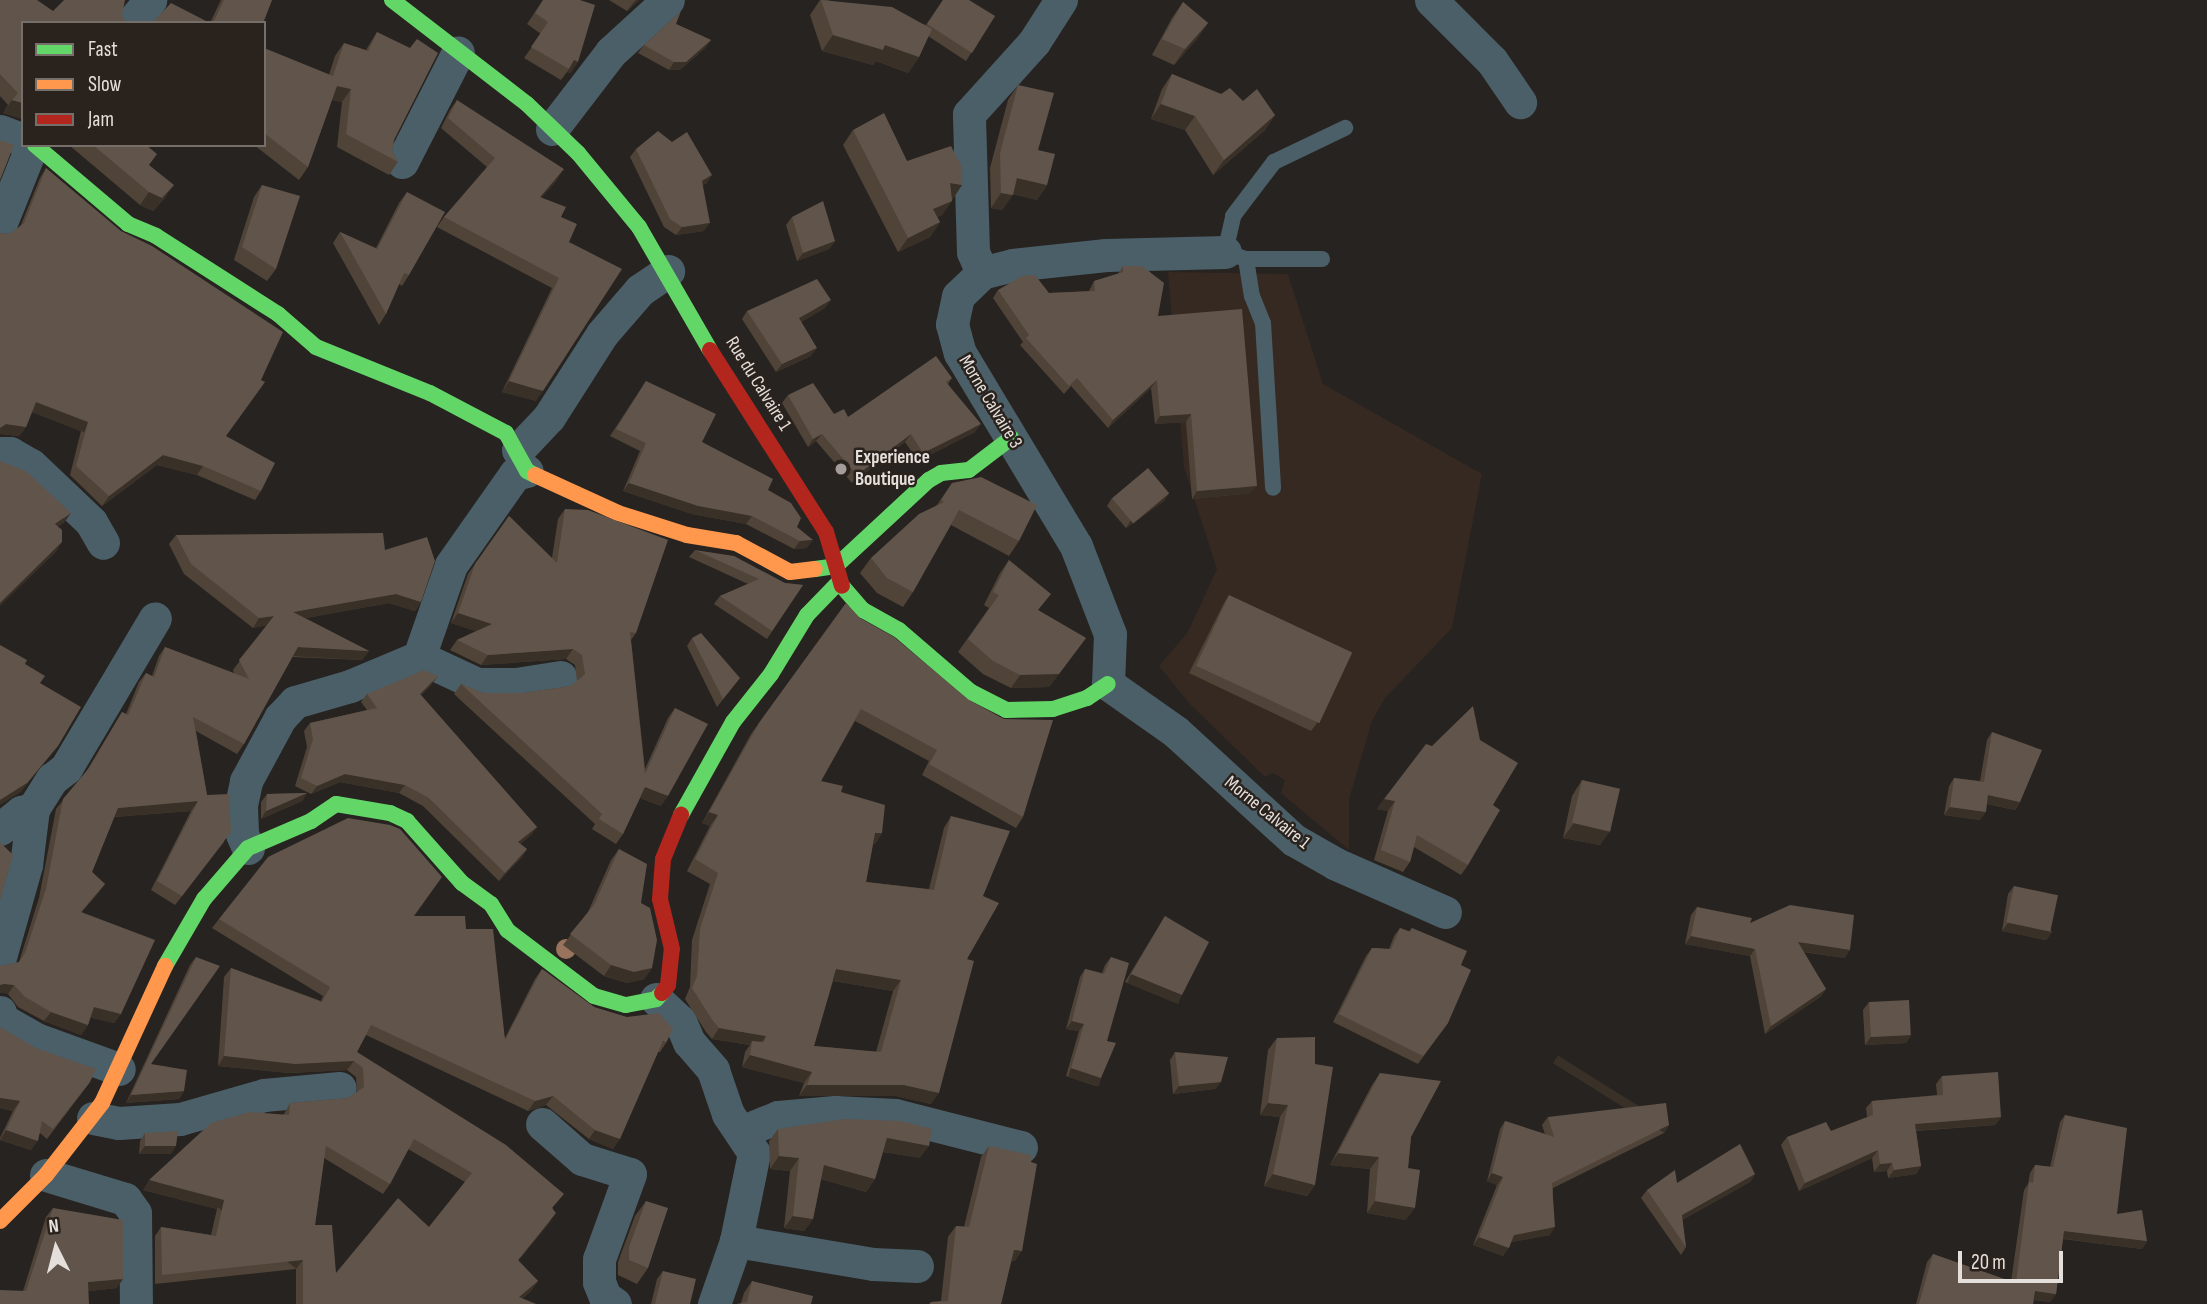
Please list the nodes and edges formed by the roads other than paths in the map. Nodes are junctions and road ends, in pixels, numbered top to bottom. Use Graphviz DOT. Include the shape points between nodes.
graph roads {
  1 [pos="150,0"];
  2 [pos="392,0"];
  3 [pos="668,0"];
  4 [pos="1061,0"];
  5 [pos="1431,0"];
  6 [pos="133,21"];
  7 [pos="458,52"];
  8 [pos="1520,102"];
  9 [pos="552,128"];
  10 [pos="1345,128"];
  11 [pos="0,131"];
  12 [pos="21,139"];
  13 [pos="32,147"];
  14 [pos="35,147"];
  15 [pos="402,162"];
  16 [pos="0,225"];
  17 [pos="1235,255"];
  18 [pos="1322,259"];
  19 [pos="668,271"];
  20 [pos="982,272"];
  21 [pos="1011,438"];
  22 [pos="0,453"];
  23 [pos="522,460"];
  24 [pos="1273,488"];
  25 [pos="103,543"];
  26 [pos="837,574"];
  27 [pos="155,618"];
  28 [pos="419,657"];
  29 [pos="560,677"];
  30 [pos="1108,684"];
  31 [pos="33,809"];
  32 [pos="0,829"];
  33 [pos="248,848"];
  34 [pos="1445,912"];
  35 [pos="0,957"];
  36 [pos="656,999"];
  37 [pos="0,1012"];
  38 [pos="119,1069"];
  39 [pos="340,1088"];
  40 [pos="93,1118"];
  41 [pos="541,1124"];
  42 [pos="741,1132"];
  43 [pos="1021,1147"];
  44 [pos="46,1175"];
  45 [pos="0,1221"];
  46 [pos="736,1241"];
  47 [pos="917,1266"];
  48 [pos="136,1304"];
  49 [pos="615,1304"];
  50 [pos="714,1304"];
  1 -- 6 [label="street"];
  2 -- 7 [label="street, Rue du Calvaire 1"];
  3 -- 9 [label="street" via="611,52"];
  4 -- 20 [label="street" via="1034,42 968,114 973,252"];
  5 -- 8 [label="street" via="1492,61"];
  7 -- 9 [label="street, Rue du Calvaire 1"];
  7 -- 15 [label="street"];
  9 -- 19 [label="street, Rue du Calvaire 1" via="602,179"];
  10 -- 17 [label="lane" via="1273,162 1233,216"];
  11 -- 12 [label="street"];
  13 -- 16 [label="street"];
  14 -- 23 [label="street" via="128,224 156,236 278,314 316,347 430,393 506,433"];
  17 -- 18 [label="lane"];
  17 -- 20 [label="street" via="1093,257"];
  17 -- 24 [label="lane" via="1263,323"];
  19 -- 23 [label="street" via="640,290 603,334"];
  19 -- 26 [label="street, Rue du Calvaire 1" via="737,396 826,532"];
  20 -- 21 [label="street, Morne Calvaire 3" via="958,296 952,324 960,354"];
  21 -- 26 [label="street" via="969,470 941,472 929,480"];
  21 -- 30 [label="street, Morne Calvaire 3" via="1076,546 1110,634"];
  22 -- 25 [label="street" via="10,453 31,465 91,522"];
  23 -- 26 [label="street" via="618,513 687,535 736,543 790,572"];
  23 -- 28 [label="street" via="451,565"];
  26 -- 30 [label="street, Rue du Calvaire 1" via="863,610 899,629 971,692 1006,710 1053,709 1087,698"];
  26 -- 36 [label="street" via="733,722 674,827 663,859 660,899 672,949 668,985"];
  27 -- 31 [label="street" via="66,768 52,779"];
  28 -- 29 [label="street" via="477,684"];
  28 -- 33 [label="street" via="351,686 295,702 280,719 246,781 241,805 242,834"];
  30 -- 34 [label="street, Morne Calvaire 1" via="1176,732 1294,839 1336,864"];
  31 -- 32 [label="street" via="20,812"];
  31 -- 35 [label="street" via="26,865"];
  33 -- 36 [label="street" via="311,821 336,804 390,813 407,821 463,883 491,904 507,930 594,996 626,1005"];
  33 -- 38 [label="street" via="204,900 166,963"];
  36 -- 42 [label="street" via="680,1021 688,1042 713,1070 728,1115"];
  37 -- 38 [label="street" via="1,1018 36,1039"];
  38 -- 40 [label="street"];
  39 -- 40 [label="street" via="264,1095 180,1119 119,1123"];
  40 -- 44 [label="street"];
  41 -- 49 [label="street" via="582,1159 630,1174 600,1259 599,1282 605,1297"];
  42 -- 43 [label="street" via="778,1117 883,1114"];
  42 -- 46 [label="street" via="754,1153"];
  44 -- 45 [label="street"];
  44 -- 48 [label="street" via="125,1199 135,1213"];
  46 -- 47 [label="street" via="873,1264"];
  46 -- 50 [label="street"];
}
